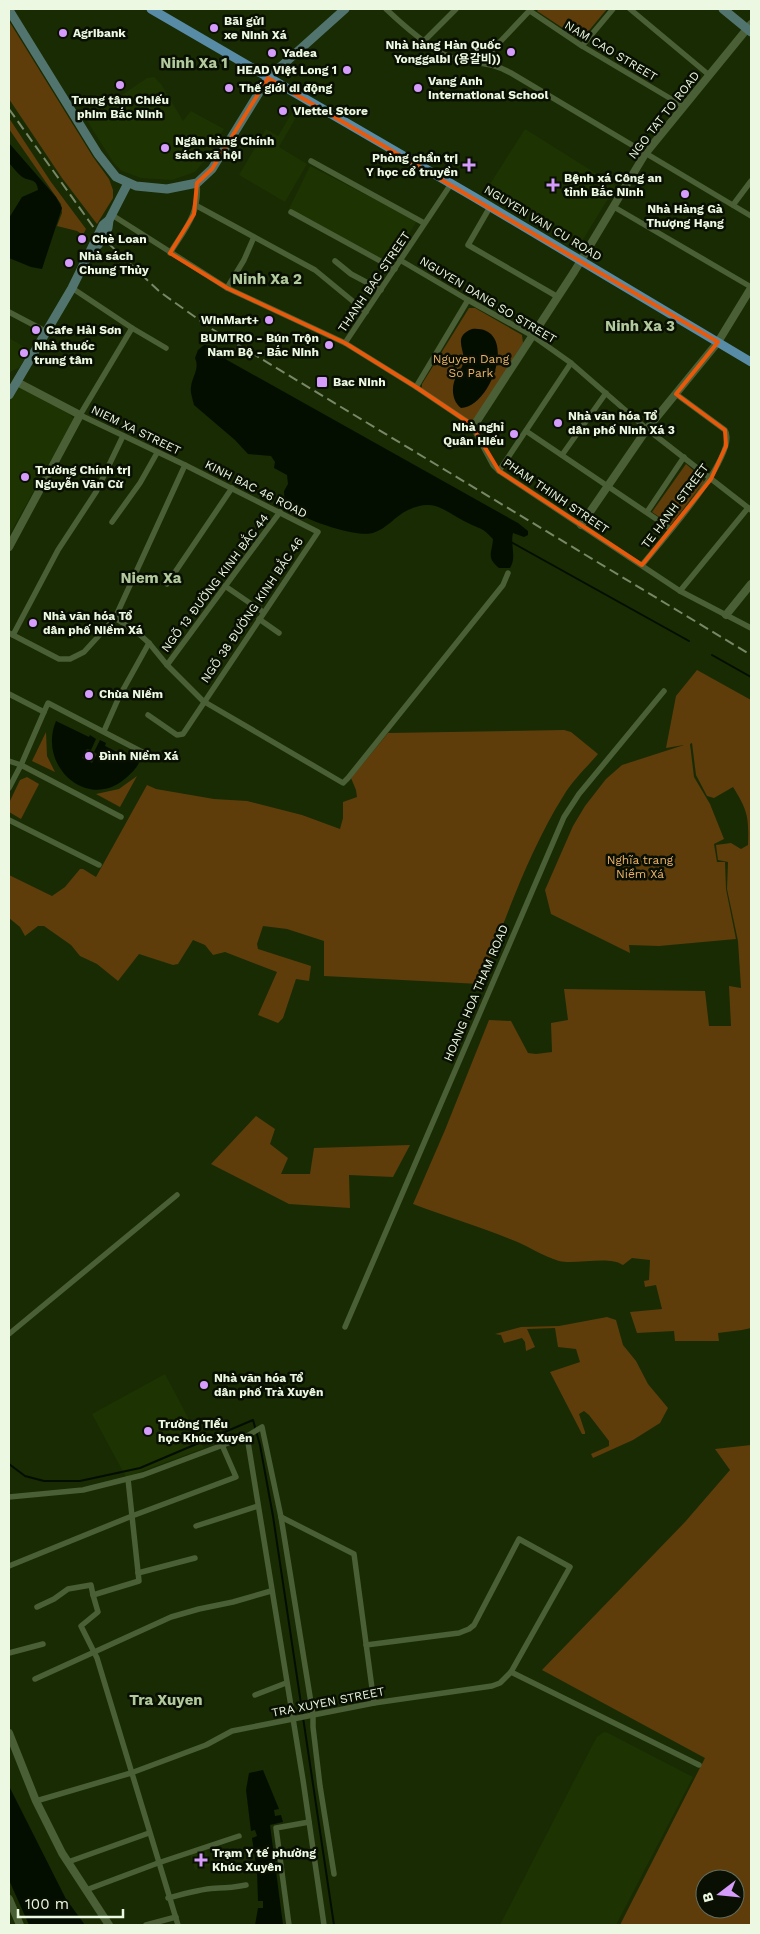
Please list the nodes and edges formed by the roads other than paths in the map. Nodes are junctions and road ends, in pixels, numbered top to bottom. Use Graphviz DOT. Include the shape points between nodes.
graph roads {
  1 [pos="151,9"];
  2 [pos="345,9"];
  3 [pos="386,9"];
  4 [pos="456,9"];
  5 [pos="613,9"];
  6 [pos="630,9"];
  7 [pos="723,9"];
  8 [pos="9,10"];
  9 [pos="531,10"];
  10 [pos="750,29"];
  11 [pos="424,41"];
  12 [pos="582,46"];
  13 [pos="481,62"];
  14 [pos="709,75"];
  15 [pos="268,78"];
  16 [pos="683,106"];
  17 [pos="645,154"];
  18 [pos="311,161"];
  19 [pos="751,181"];
  20 [pos="128,183"];
  21 [pos="197,183"];
  22 [pos="451,184"];
  23 [pos="733,205"];
  24 [pos="197,206"];
  25 [pos="490,207"];
  26 [pos="614,207"];
  27 [pos="291,212"];
  28 [pos="751,216"];
  29 [pos="110,217"];
  30 [pos="424,223"];
  31 [pos="254,237"];
  32 [pos="170,253"];
  33 [pos="400,260"];
  34 [pos="581,260"];
  35 [pos="335,261"];
  36 [pos="395,269"];
  37 [pos="72,288"];
  38 [pos="227,288"];
  39 [pos="751,288"];
  40 [pos="381,290"];
  41 [pos="558,297"];
  42 [pos="468,300"];
  43 [pos="9,312"];
  44 [pos="366,312"];
  45 [pos="132,328"];
  46 [pos="47,332"];
  47 [pos="533,336"];
  48 [pos="718,342"];
  49 [pos="345,343"];
  50 [pos="166,348"];
  51 [pos="751,362"];
  52 [pos="571,363"];
  53 [pos="13,380"];
  54 [pos="416,387"];
  55 [pos="606,393"];
  56 [pos="676,394"];
  57 [pos="9,395"];
  58 [pos="80,415"];
  59 [pos="473,427"];
  60 [pos="647,429"];
  61 [pos="526,431"];
  62 [pos="123,436"];
  63 [pos="157,453"];
  64 [pos="562,455"];
  65 [pos="684,458"];
  66 [pos="185,465"];
  67 [pos="499,470"];
  68 [pos="711,478"];
  69 [pos="608,486"];
  70 [pos="232,488"];
  71 [pos="750,509"];
  72 [pos="280,512"];
  73 [pos="647,512"];
  74 [pos="112,522"];
  75 [pos="582,524"];
  76 [pos="671,529"];
  77 [pos="318,532"];
  78 [pos="9,546"];
  79 [pos="642,566"];
  80 [pos="508,573"];
  81 [pos="167,584"];
  82 [pos="226,586"];
  83 [pos="750,589"];
  84 [pos="680,591"];
  85 [pos="263,612"];
  86 [pos="726,615"];
  87 [pos="115,618"];
  88 [pos="259,619"];
  89 [pos="751,628"];
  90 [pos="280,633"];
  91 [pos="11,634"];
  92 [pos="148,643"];
  93 [pos="166,665"];
  94 [pos="664,691"];
  95 [pos="9,694"];
  96 [pos="203,701"];
  97 [pos="44,712"];
  98 [pos="148,715"];
  99 [pos="104,731"];
  100 [pos="150,756"];
  101 [pos="9,761"];
  102 [pos="21,765"];
  103 [pos="9,788"];
  104 [pos="121,817"];
  105 [pos="9,820"];
  106 [pos="99,865"];
  107 [pos="177,1195"];
  108 [pos="345,1327"];
  109 [pos="9,1334"];
  110 [pos="247,1436"];
  111 [pos="222,1445"];
  112 [pos="128,1479"];
  113 [pos="9,1497"];
  114 [pos="258,1506"];
  115 [pos="132,1516"];
  116 [pos="281,1516"];
  117 [pos="196,1526"];
  118 [pos="195,1558"];
  119 [pos="9,1566"];
  120 [pos="138,1573"];
  121 [pos="271,1591"];
  122 [pos="93,1595"];
  123 [pos="37,1608"];
  124 [pos="43,1644"];
  125 [pos="366,1645"];
  126 [pos="94,1652"];
  127 [pos="9,1653"];
  128 [pos="511,1672"];
  129 [pos="35,1679"];
  130 [pos="286,1683"];
  131 [pos="255,1694"];
  132 [pos="374,1703"];
  133 [pos="313,1715"];
  134 [pos="292,1719"];
  135 [pos="9,1733"];
  136 [pos="699,1765"];
  137 [pos="131,1773"];
  138 [pos="36,1801"];
  139 [pos="309,1822"];
  140 [pos="149,1833"];
  141 [pos="239,1836"];
  142 [pos="68,1862"];
  143 [pos="158,1863"];
  144 [pos="334,1874"];
  145 [pos="246,1886"];
  146 [pos="86,1890"];
  147 [pos="168,1898"];
  148 [pos="9,1899"];
  149 [pos="176,1918"];
  150 [pos="20,1925"];
  151 [pos="109,1925"];
  152 [pos="146,1925"];
  153 [pos="178,1925"];
  154 [pos="289,1925"];
  155 [pos="324,1925"];
  1 -- 15 [label="main road, NGUYEN VAN CU ROAD"];
  2 -- 15 [label="main road"];
  3 -- 11 [label="street"];
  4 -- 11 [label="street"];
  5 -- 12 [label="street"];
  6 -- 14 [label="street"];
  7 -- 10 [label="main road"];
  8 -- 20 [label="main road" via="98,154 116,177"];
  9 -- 12 [label="street, NAM CAO STREET"];
  9 -- 13 [label="street"];
  10 -- 14 [label="street, NGO TAT TO ROAD"];
  11 -- 13 [label="street" via="451,57"];
  12 -- 16 [label="street, NAM CAO STREET"];
  13 -- 17 [label="street" via="511,73"];
  14 -- 16 [label="street, NGO TAT TO ROAD"];
  15 -- 21 [label="main road" via="212,169"];
  15 -- 22 [label="main road, NGUYEN VAN CU ROAD"];
  16 -- 17 [label="street, NGO TAT TO ROAD"];
  17 -- 23 [label="street"];
  17 -- 26 [label="street, NGO TAT TO ROAD"];
  18 -- 30 [label="street"];
  19 -- 23 [label="street"];
  20 -- 21 [label="main road" via="161,189"];
  20 -- 29 [label="main road"];
  21 -- 24 [label="street"];
  22 -- 25 [label="main road, NGUYEN VAN CU ROAD"];
  22 -- 30 [label="street, THANH BAC STREET"];
  23 -- 28 [label="street"];
  24 -- 31 [label="street"];
  24 -- 32 [label="street"];
  25 -- 34 [label="main road, NGUYEN VAN CU ROAD"];
  25 -- 41 [label="street" via="468,245"];
  26 -- 34 [label="street, NGO TAT TO ROAD"];
  26 -- 39 [label="street"];
  27 -- 36 [label="street"];
  29 -- 32 [label="street, THANH BAC STREET"];
  29 -- 37 [label="main road" via="108,228"];
  30 -- 33 [label="street, THANH BAC STREET"];
  31 -- 38 [label="street"];
  31 -- 44 [label="street" via="315,270"];
  32 -- 38 [label="street, THANH BAC STREET"];
  33 -- 36 [label="street, THANH BAC STREET"];
  33 -- 42 [label="street, NGUYEN DANG SO STREET"];
  34 -- 41 [label="street, NGO TAT TO ROAD"];
  34 -- 48 [label="main road, NGUYEN VAN CU ROAD"];
  35 -- 40 [label="street"];
  36 -- 40 [label="street, THANH BAC STREET"];
  37 -- 45 [label="street"];
  37 -- 46 [label="main road"];
  38 -- 49 [label="street, THANH BAC STREET"];
  39 -- 48 [label="street"];
  40 -- 44 [label="street, THANH BAC STREET"];
  41 -- 47 [label="street, NGO TAT TO ROAD"];
  42 -- 47 [label="street, NGUYEN DANG SO STREET"];
  42 -- 54 [label="street"];
  43 -- 46 [label="street"];
  44 -- 49 [label="street, THANH BAC STREET"];
  45 -- 50 [label="street"];
  45 -- 58 [label="street"];
  46 -- 53 [label="main road"];
  47 -- 52 [label="street, NGUYEN DANG SO STREET"];
  47 -- 59 [label="street, NGO TAT TO ROAD"];
  48 -- 51 [label="main road, NGUYEN VAN CU ROAD"];
  48 -- 56 [label="street"];
  49 -- 54 [label="street, PHAM THINH STREET"];
  52 -- 55 [label="street, NGUYEN DANG SO STREET"];
  52 -- 61 [label="street"];
  53 -- 57 [label="main road"];
  53 -- 58 [label="street"];
  54 -- 59 [label="street, PHAM THINH STREET"];
  55 -- 60 [label="street, NGUYEN DANG SO STREET"];
  55 -- 64 [label="street"];
  56 -- 60 [label="street"];
  56 -- 68 [label="street, TE HANH STREET" via="727,434 724,451"];
  58 -- 62 [label="street, NIEM XA STREET"];
  58 -- 78 [label="street"];
  59 -- 67 [label="street, PHAM THINH STREET" via="493,465"];
  60 -- 65 [label="street, NGUYEN DANG SO STREET"];
  60 -- 69 [label="street"];
  61 -- 64 [label="street"];
  61 -- 67 [label="street"];
  62 -- 63 [label="street, NIEM XA STREET"];
  62 -- 91 [label="street" via="96,492 58,550"];
  63 -- 66 [label="street, NIEM XA STREET"];
  63 -- 74 [label="street"];
  64 -- 69 [label="street"];
  65 -- 68 [label="street, NGUYEN DANG SO STREET"];
  65 -- 73 [label="street, TE HANH STREET"];
  66 -- 70 [label="street, KINH BAC 46 ROAD"];
  66 -- 87 [label="street, NIEM XA STREET"];
  67 -- 75 [label="street, PHAM THINH STREET"];
  68 -- 71 [label="street, NGUYEN DANG SO STREET"];
  68 -- 76 [label="street, TE HANH STREET"];
  69 -- 73 [label="street"];
  69 -- 75 [label="street"];
  70 -- 72 [label="street, KINH BAC 46 ROAD"];
  70 -- 81 [label="street"];
  71 -- 84 [label="street"];
  72 -- 77 [label="street, KINH BAC 46 ROAD"];
  72 -- 82 [label="street, NGÕ 13 ĐƯỜNG KINH BẮC 44"];
  73 -- 76 [label="street"];
  75 -- 79 [label="street, PHAM THINH STREET"];
  76 -- 79 [label="street, TE HANH STREET"];
  77 -- 85 [label="street, NGÕ 38 ĐƯỜNG KINH BẮC 46"];
  79 -- 84 [label="street, PHAM THINH STREET"];
  80 -- 96 [label="street" via="503,585 342,783"];
  82 -- 85 [label="street"];
  82 -- 93 [label="street, NGÕ 13 ĐƯỜNG KINH BẮC 44"];
  83 -- 86 [label="street"];
  84 -- 86 [label="street, PHAM THINH STREET"];
  85 -- 88 [label="street, NGÕ 38 ĐƯỜNG KINH BẮC 46"];
  86 -- 89 [label="street, PHAM THINH STREET"];
  87 -- 91 [label="street, NIEM XA STREET" via="84,652 65,660"];
  87 -- 92 [label="street"];
  88 -- 90 [label="street"];
  88 -- 96 [label="street, NGÕ 38 ĐƯỜNG KINH BẮC 46"];
  92 -- 93 [label="street"];
  92 -- 99 [label="street"];
  93 -- 96 [label="street"];
  94 -- 108 [label="street, HOANG HOA THAM ROAD" via="579,794 564,817"];
  95 -- 97 [label="street"];
  96 -- 98 [label="street, NGÕ 38 ĐƯỜNG KINH BẮC 46" via="180,735"];
  97 -- 99 [label="street" via="48,703"];
  97 -- 102 [label="street"];
  99 -- 100 [label="street"];
  101 -- 102 [label="street"];
  102 -- 103 [label="street"];
  102 -- 104 [label="street"];
  105 -- 106 [label="street"];
  107 -- 109 [label="street"];
  110 -- 111 [label="street"];
  110 -- 114 [label="street"];
  110 -- 116 [label="street" via="262,1427"];
  111 -- 112 [label="street"];
  111 -- 115 [label="street" via="236,1477"];
  112 -- 113 [label="street" via="83,1490"];
  112 -- 115 [label="street"];
  114 -- 117 [label="street"];
  114 -- 121 [label="street"];
  115 -- 119 [label="street"];
  115 -- 120 [label="street"];
  116 -- 125 [label="street" via="354,1554"];
  116 -- 133 [label="street"];
  118 -- 120 [label="street"];
  120 -- 122 [label="street" via="139,1582"];
  121 -- 126 [label="street" via="171,1617"];
  121 -- 130 [label="street"];
  122 -- 123 [label="street" via="91,1585 68,1589"];
  122 -- 126 [label="street" via="98,1612 81,1626"];
  124 -- 127 [label="street"];
  125 -- 128 [label="street, TRA XUYEN STREET" via="456,1634 469,1629 480,1615 519,1539 570,1567"];
  125 -- 132 [label="street"];
  126 -- 129 [label="street"];
  126 -- 137 [label="street"];
  128 -- 132 [label="street, TRA XUYEN STREET" via="492,1686"];
  128 -- 136 [label="street"];
  130 -- 131 [label="street"];
  130 -- 134 [label="street"];
  132 -- 133 [label="street, TRA XUYEN STREET"];
  133 -- 134 [label="street, TRA XUYEN STREET"];
  133 -- 144 [label="street" via="316,1757"];
  134 -- 137 [label="street, TRA XUYEN STREET" via="232,1731 206,1745"];
  134 -- 139 [label="street"];
  135 -- 138 [label="street"];
  137 -- 138 [label="street, TRA XUYEN STREET"];
  137 -- 140 [label="street"];
  138 -- 142 [label="street"];
  139 -- 154 [label="street" via="276,1828"];
  139 -- 155 [label="street"];
  140 -- 142 [label="street"];
  140 -- 143 [label="street"];
  141 -- 143 [label="street"];
  142 -- 146 [label="street"];
  143 -- 146 [label="street"];
  143 -- 147 [label="street"];
  145 -- 147 [label="street"];
  146 -- 151 [label="street"];
  147 -- 149 [label="street"];
  148 -- 150 [label="street"];
  149 -- 152 [label="street"];
  149 -- 153 [label="street"];
}
